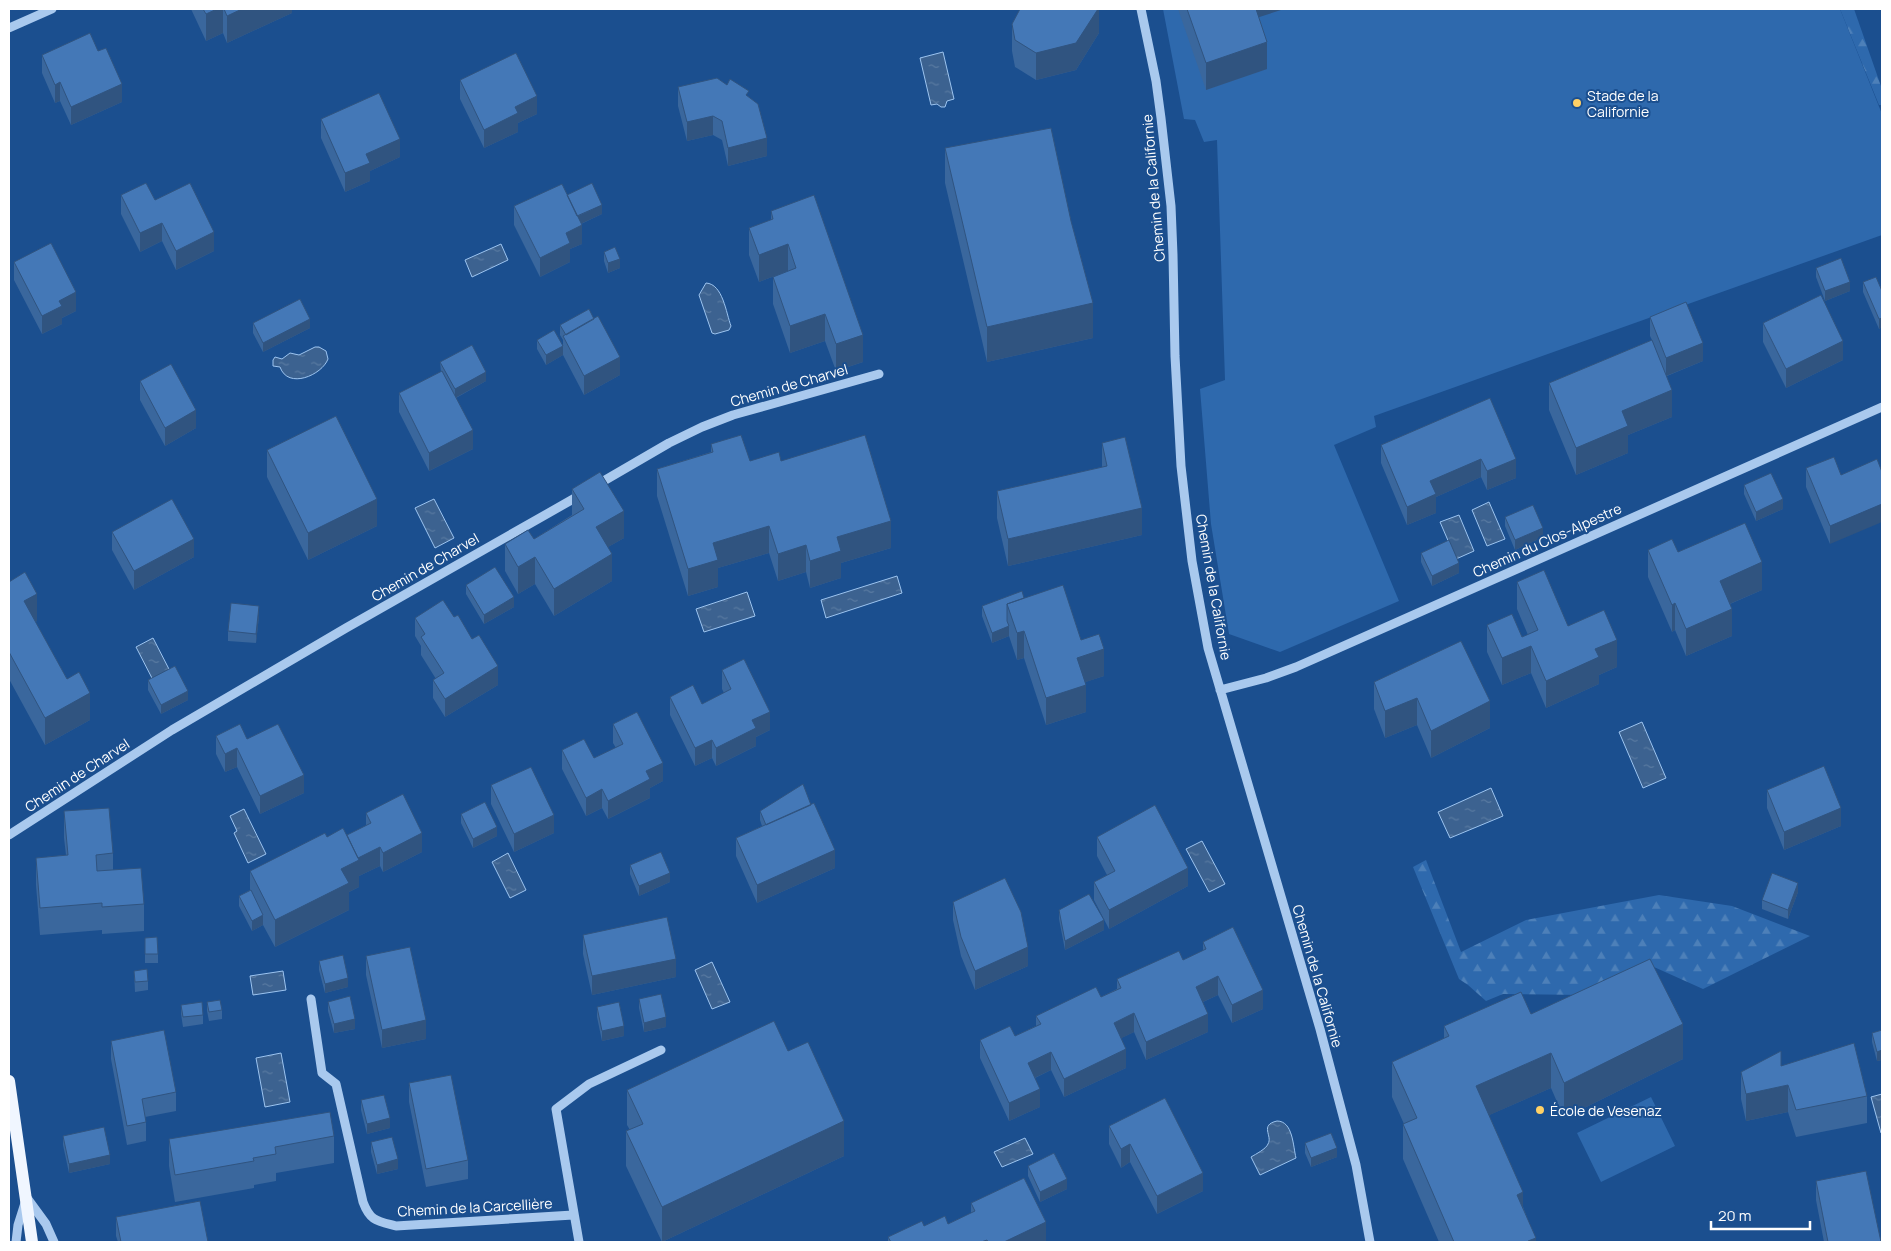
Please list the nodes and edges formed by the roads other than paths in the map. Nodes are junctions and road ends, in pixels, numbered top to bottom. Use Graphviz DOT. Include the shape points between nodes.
graph roads {
  1 [pos="52,9"];
  2 [pos="1141,9"];
  3 [pos="9,28"];
  4 [pos="879,374"];
  5 [pos="1882,406"];
  6 [pos="1220,690"];
  7 [pos="9,835"];
  8 [pos="311,999"];
  9 [pos="661,1050"];
  10 [pos="9,1081"];
  11 [pos="26,1198"];
  12 [pos="573,1215"];
  13 [pos="16,1242"];
  14 [pos="32,1242"];
  15 [pos="54,1242"];
  16 [pos="578,1242"];
  17 [pos="1370,1242"];
  1 -- 3 [label="street"];
  2 -- 6 [label="street, Chemin de la Californie" via="1156,81 1171,206 1181,466 1192,561 1208,648"];
  4 -- 7 [label="street, Chemin de Charvel" via="733,414 668,444 172,730"];
  5 -- 6 [label="street, Chemin du Clos-Alpestre" via="1296,666"];
  6 -- 17 [label="street, Chemin de la Californie" via="1320,1029 1356,1165"];
  8 -- 12 [label="street, Chemin de la Carcellière" via="322,1073 336,1084 368,1214 380,1222 396,1226"];
  9 -- 12 [label="street, Chemin de la Carcellière" via="589,1084 556,1108"];
  10 -- 11 [label="main road"];
  11 -- 13 [label="street"];
  11 -- 14 [label="main road"];
  11 -- 15 [label="street" via="46,1224"];
  12 -- 16 [label="street, Chemin de la Carcellière"];
}
